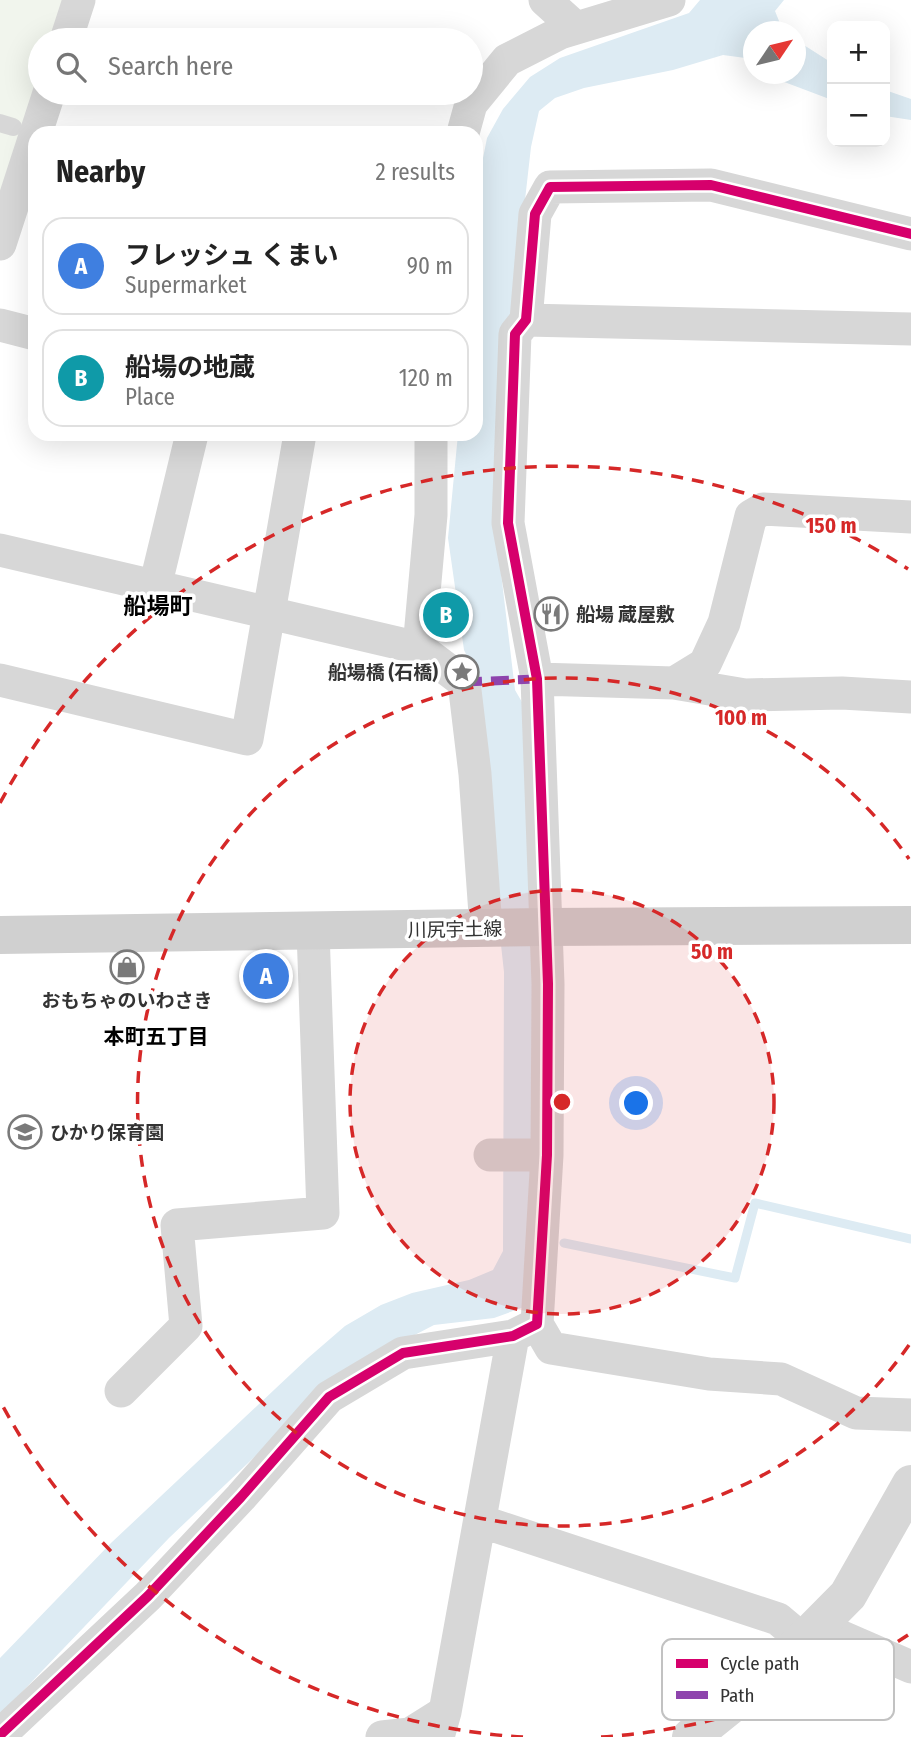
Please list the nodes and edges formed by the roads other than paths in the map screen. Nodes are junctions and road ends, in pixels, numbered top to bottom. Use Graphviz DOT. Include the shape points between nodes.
graph roads {
  1 [pos="79,0"];
  2 [pos="545,0"];
  3 [pos="669,0"];
  4 [pos="70,28"];
  5 [pos="576,28"];
  6 [pos="483,89"];
  7 [pos="40,105"];
  8 [pos="471,105"];
  9 [pos="465,126"];
  10 [pos="21,130"];
  11 [pos="911,234"];
  12 [pos="0,244"];
  13 [pos="526,320"];
  14 [pos="0,325"];
  15 [pos="911,329"];
  16 [pos="28,332"];
  17 [pos="190,441"];
  18 [pos="298,441"];
  19 [pos="431,441"];
  20 [pos="911,517"];
  21 [pos="0,550"];
  22 [pos="155,587"];
  23 [pos="268,613"];
  24 [pos="419,648"];
  25 [pos="537,679"];
  26 [pos="0,680"];
  27 [pos="674,683"];
  28 [pos="911,697"];
  29 [pos="911,925"];
  30 [pos="543,927"];
  31 [pos="491,928"];
  32 [pos="313,931"];
  33 [pos="0,935"];
  34 [pos="490,1155"];
  35 [pos="547,1155"];
  36 [pos="525,1330"];
  37 [pos="121,1391"];
  38 [pos="911,1416"];
  39 [pos="911,1484"];
  40 [pos="480,1521"];
  41 [pos="810,1633"];
  42 [pos="804,1639"];
  43 [pos="828,1639"];
  44 [pos="894,1661"];
  45 [pos="911,1667"];
  46 [pos="712,1720"];
  47 [pos="447,1729"];
  48 [pos="0,1735"];
  49 [pos="382,1737"];
  50 [pos="691,1737"];
  1 -- 4 [label="street"];
  2 -- 5 [label="street"];
  3 -- 5 [label="street"];
  5 -- 6 [label="street" via="507,60"];
  7 -- 10 [label="street"];
  8 -- 9 [label="street"];
  10 -- 12 [label="street"];
  11 -- 13 [label="street" via="711,185 550,187 535,214"];
  13 -- 15 [label="street"];
  13 -- 25 [label="street" via="515,334 508,523"];
  14 -- 16 [label="street"];
  17 -- 22 [label="street"];
  18 -- 23 [label="street"];
  19 -- 24 [label="street" via="431,515"];
  20 -- 27 [label="street" via="763,509 751,516 724,623 705,664"];
  21 -- 22 [label="street"];
  22 -- 23 [label="street"];
  23 -- 24 [label="street"];
  23 -- 26 [label="street" via="247,739"];
  24 -- 31 [label="street" via="464,682"];
  25 -- 27 [label="street"];
  25 -- 30 [label="street"];
  27 -- 28 [label="street" via="745,695"];
  29 -- 30 [label="main road, 川尻宇土線"];
  30 -- 31 [label="main road, 川尻宇土線"];
  30 -- 35 [label="street"];
  31 -- 32 [label="main road, 川尻宇土線"];
  32 -- 33 [label="main road, 川尻宇土線"];
  32 -- 37 [label="street" via="323,1213 177,1224 186,1326"];
  34 -- 35 [label="street"];
  35 -- 36 [label="street"];
  36 -- 38 [label="street" via="551,1348 709,1374 781,1380 856,1413"];
  36 -- 40 [label="street"];
  36 -- 48 [label="street" via="403,1353 329,1397 148,1596"];
  39 -- 41 [label="street" via="848,1595"];
  40 -- 41 [label="street"];
  40 -- 47 [label="street"];
  41 -- 42 [label="street"];
  41 -- 43 [label="street"];
  44 -- 45 [label="street"];
  46 -- 50 [label="street"];
  47 -- 49 [label="street"];
}
